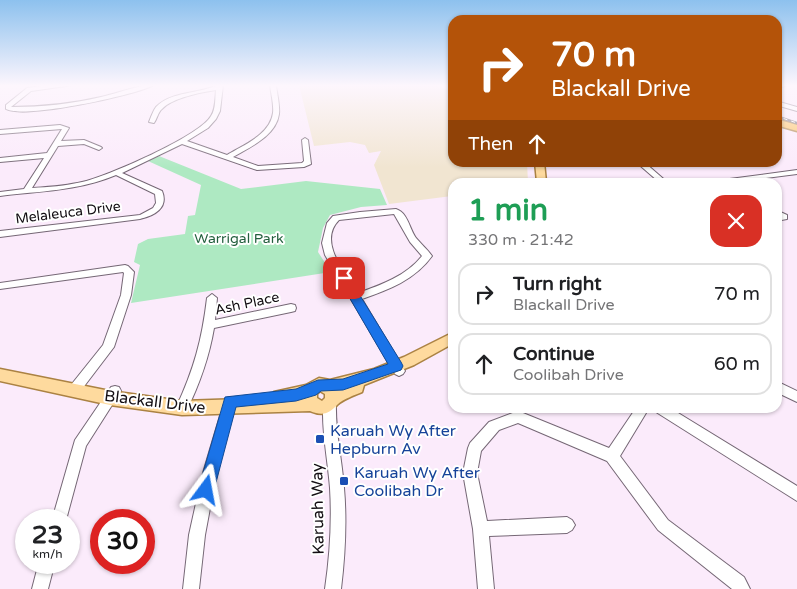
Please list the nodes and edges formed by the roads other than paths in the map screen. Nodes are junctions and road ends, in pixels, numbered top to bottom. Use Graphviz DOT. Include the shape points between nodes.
graph roads {
  1 [pos="157,112"];
  2 [pos="216,112"];
  3 [pos="276,112"];
  4 [pos="782,114"];
  5 [pos="797,119"];
  6 [pos="152,122"];
  7 [pos="782,124"];
  8 [pos="797,128"];
  9 [pos="0,132"];
  10 [pos="304,140"];
  11 [pos="181,141"];
  12 [pos="57,144"];
  13 [pos="99,148"];
  14 [pos="50,155"];
  15 [pos="229,157"];
  16 [pos="0,160"];
  17 [pos="645,167"];
  18 [pos="117,173"];
  19 [pos="795,173"];
  20 [pos="658,178"];
  21 [pos="761,178"];
  22 [pos="27,190"];
  23 [pos="0,194"];
  24 [pos="0,234"];
  25 [pos="0,286"];
  26 [pos="212,298"];
  27 [pos="355,298"];
  28 [pos="291,308"];
  29 [pos="210,325"];
  30 [pos="448,340"];
  31 [pos="448,346"];
  32 [pos="0,368"];
  33 [pos="398,368"];
  34 [pos="0,374"];
  35 [pos="78,386"];
  36 [pos="782,389"];
  37 [pos="112,394"];
  38 [pos="322,398"];
  39 [pos="797,398"];
  40 [pos="184,404"];
  41 [pos="229,405"];
  42 [pos="640,413"];
  43 [pos="668,413"];
  44 [pos="612,456"];
  45 [pos="797,494"];
  46 [pos="62,509"];
  47 [pos="567,525"];
  48 [pos="482,529"];
  49 [pos="44,574"];
  50 [pos="40,589"];
  51 [pos="191,589"];
  52 [pos="333,589"];
  53 [pos="486,589"];
  54 [pos="742,589"];
  1 -- 6 [label="street"];
  2 -- 11 [label="street" via="213,120"];
  3 -- 15 [label="street" via="267,130"];
  4 -- 5 [label="highway"];
  7 -- 8 [label="highway"];
  9 -- 12 [label="street" via="66,128"];
  10 -- 15 [label="street" via="308,162 304,165 257,168"];
  11 -- 15 [label="street"];
  11 -- 18 [label="street"];
  12 -- 13 [label="street" via="80,141 93,143"];
  12 -- 14 [label="street"];
  14 -- 16 [label="street"];
  14 -- 22 [label="street"];
  17 -- 20 [label="street"];
  18 -- 22 [label="street" via="84,184"];
  18 -- 24 [label="street, Melaleuca Drive" via="159,193 161,200 157,210 160,215 157,218 140,217"];
  19 -- 21 [label="street"];
  22 -- 23 [label="street"];
  25 -- 35 [label="street" via="125,268 129,272 126,295 108,347"];
  26 -- 29 [label="street"];
  27 -- 27 [label="street" via="392,283 422,264 427,256 411,238 403,217 396,211 336,218 330,223 326,243"];
  27 -- 33 [label="street"];
  28 -- 29 [label="street, Ash Place"];
  29 -- 40 [label="street" via="200,369"];
  30 -- 33 [label="main road"];
  31 -- 33 [label="main road"];
  32 -- 35 [label="main road, Blackall Drive"];
  33 -- 38 [label="main road" via="348,391"];
  34 -- 35 [label="main road, Blackall Drive"];
  35 -- 37 [label="main road, Blackall Drive"];
  36 -- 39 [label="street"];
  37 -- 40 [label="main road, Blackall Drive"];
  37 -- 46 [label="street" via="80,444"];
  38 -- 41 [label="main road, Blackall Drive"];
  38 -- 52 [label="street, Karuah Way" via="336,481 338,521"];
  40 -- 41 [label="main road, Blackall Drive"];
  41 -- 51 [label="street" via="209,476 197,535"];
  42 -- 44 [label="street"];
  43 -- 45 [label="street"];
  44 -- 48 [label="street" via="518,417 494,426 475,448 470,473"];
  44 -- 54 [label="street" via="663,525"];
  47 -- 48 [label="street"];
  48 -- 53 [label="street"];
  49 -- 50 [label="street"];
}
